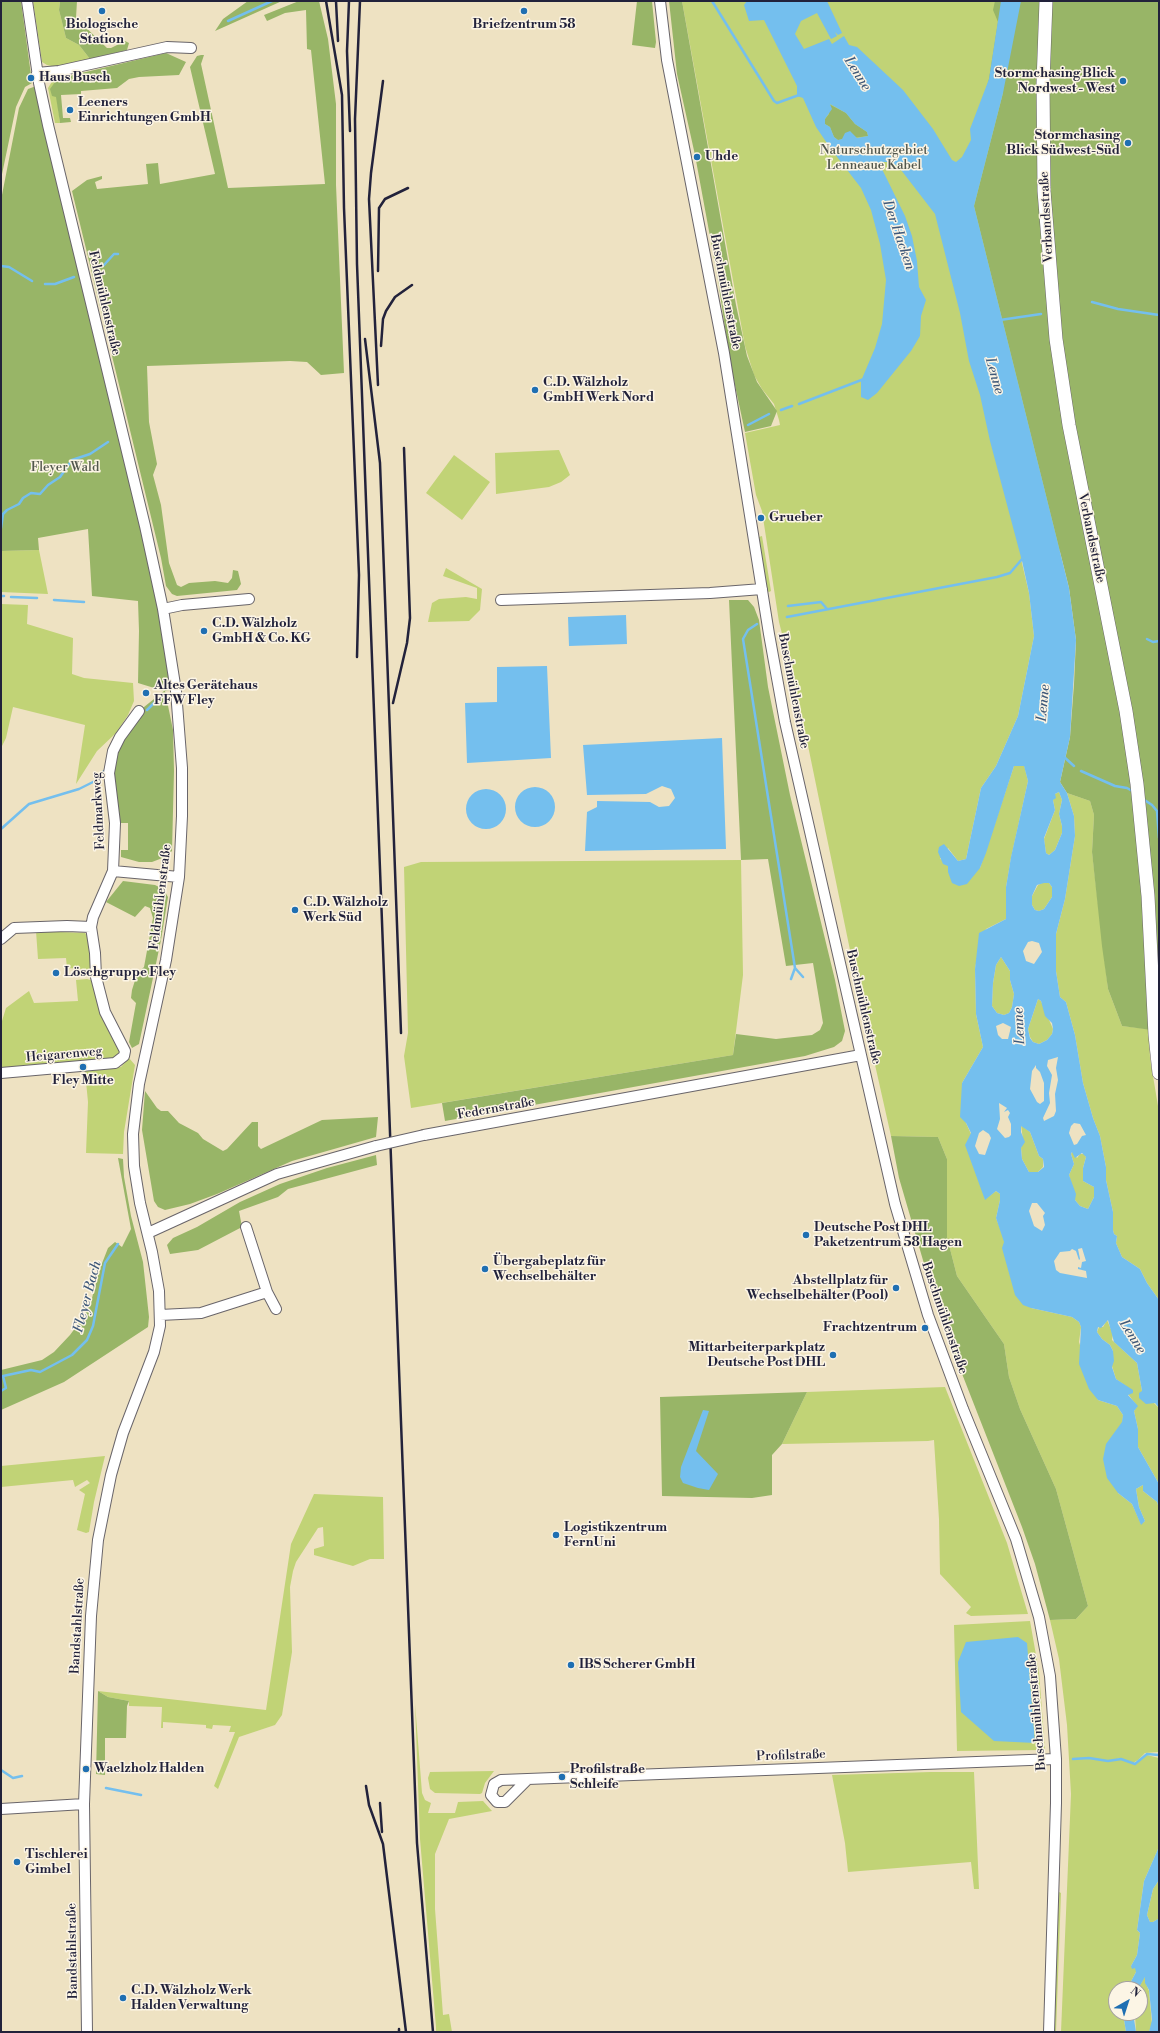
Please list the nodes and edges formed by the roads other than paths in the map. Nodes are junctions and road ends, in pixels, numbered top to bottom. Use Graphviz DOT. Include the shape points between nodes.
graph roads {
  1 [pos="27,1"];
  2 [pos="660,1"];
  3 [pos="1046,1"];
  4 [pos="191,48"];
  5 [pos="37,73"];
  6 [pos="762,589"];
  7 [pos="249,599"];
  8 [pos="501,600"];
  9 [pos="163,609"];
  10 [pos="139,711"];
  11 [pos="113,871"];
  12 [pos="179,877"];
  13 [pos="91,927"];
  14 [pos="1,939"];
  15 [pos="125,1053"];
  16 [pos="861,1056"];
  17 [pos="1,1073"];
  18 [pos="1159,1073"];
  19 [pos="246,1227"];
  20 [pos="148,1233"];
  21 [pos="267,1292"];
  22 [pos="276,1309"];
  23 [pos="160,1316"];
  24 [pos="1056,1759"];
  25 [pos="527,1780"];
  26 [pos="84,1804"];
  27 [pos="1,1809"];
  28 [pos="87,2032"];
  29 [pos="1049,2032"];
  1 -- 5 [label="street, Feldmühlenstraße"];
  2 -- 6 [label="street, Buschmühlenstraße" via="667,60 724,353"];
  3 -- 18 [label="main road, Verbandsstraße" via="1043,83 1044,191 1056,339 1069,425 1123,697 1137,784 1148,896 1154,1035"];
  4 -- 5 [label="street" via="167,47 59,71"];
  5 -- 9 [label="street, Feldmühlenstraße"];
  6 -- 8 [label="street"];
  6 -- 16 [label="street, Buschmühlenstraße" via="785,722"];
  7 -- 9 [label="street"];
  9 -- 12 [label="street, Feldmühlenstraße" via="180,730 182,816"];
  10 -- 11 [label="street, Feldmarkweg" via="113,751 109,773 116,823"];
  11 -- 12 [label="street"];
  11 -- 13 [label="street, Feldmarkweg" via="92,918"];
  12 -- 20 [label="street, Feldmühlenstraße" via="166,960 135,1107 134,1166"];
  13 -- 14 [label="street" via="14,928"];
  13 -- 15 [label="street, Feldmarkweg" via="96,977 106,1012"];
  15 -- 17 [label="street, Heigarenweg" via="122,1059 115,1063"];
  16 -- 20 [label="street, Federnstraße, bridge" via="424,1135 376,1146 277,1174"];
  16 -- 24 [label="street, Buschmühlenstraße" via="910,1258 942,1354 1016,1539 1039,1617 1050,1676"];
  19 -- 21 [label="street"];
  20 -- 23 [label="street, Bandstahlstraße" via="156,1271"];
  21 -- 22 [label="street"];
  21 -- 23 [label="street" via="201,1313"];
  23 -- 26 [label="street, Bandstahlstraße" via="154,1352 114,1462 98,1540 91,1616"];
  24 -- 25 [label="street, Profilstraße"];
  24 -- 29 [label="street, Buschmühlenstraße"];
  26 -- 27 [label="street"];
  26 -- 28 [label="street, Bandstahlstraße"];
}
